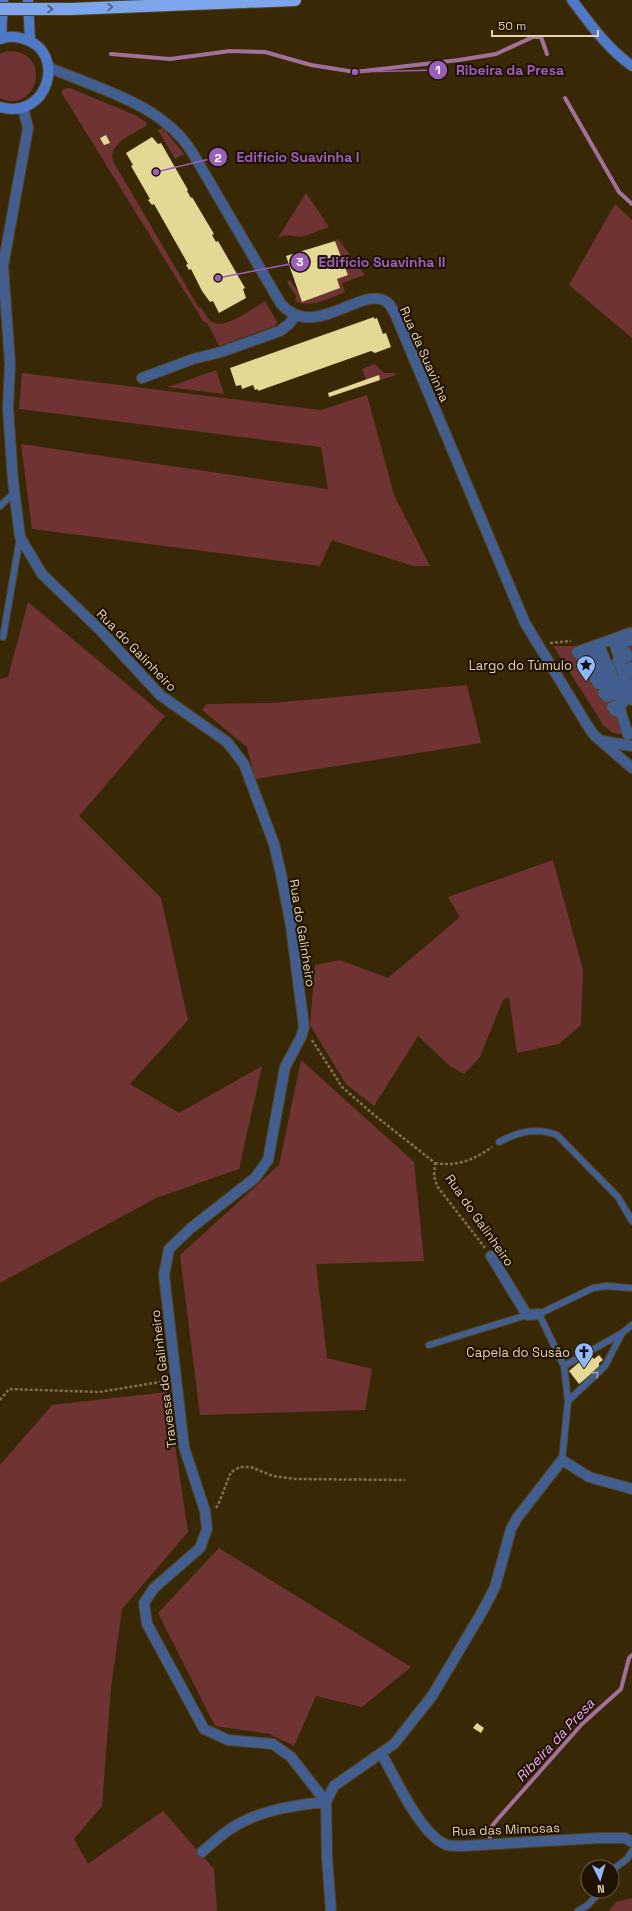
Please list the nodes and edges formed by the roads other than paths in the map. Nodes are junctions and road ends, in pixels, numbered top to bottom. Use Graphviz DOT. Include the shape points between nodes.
graph roads {
  1 [pos="3,0"];
  2 [pos="28,0"];
  3 [pos="296,0"];
  4 [pos="572,0"];
  5 [pos="0,9"];
  6 [pos="1,38"];
  7 [pos="30,40"];
  8 [pos="632,66"];
  9 [pos="48,67"];
  10 [pos="0,107"];
  11 [pos="23,108"];
  12 [pos="296,315"];
  13 [pos="142,378"];
  14 [pos="14,493"];
  15 [pos="0,506"];
  16 [pos="20,537"];
  17 [pos="3,637"];
  18 [pos="632,668"];
  19 [pos="632,672"];
  20 [pos="632,683"];
  21 [pos="632,689"];
  22 [pos="632,700"];
  23 [pos="632,733"];
  24 [pos="601,740"];
  25 [pos="632,746"];
  26 [pos="630,766"];
  27 [pos="304,1027"];
  28 [pos="499,1142"];
  29 [pos="632,1221"];
  30 [pos="491,1256"];
  31 [pos="632,1288"];
  32 [pos="539,1314"];
  33 [pos="527,1315"];
  34 [pos="632,1326"];
  35 [pos="622,1333"];
  36 [pos="429,1345"];
  37 [pos="564,1366"];
  38 [pos="568,1401"];
  39 [pos="562,1460"];
  40 [pos="632,1489"];
  41 [pos="381,1753"];
  42 [pos="326,1802"];
  43 [pos="632,1842"];
  44 [pos="632,1851"];
  45 [pos="202,1852"];
  46 [pos="620,1864"];
  47 [pos="594,1899"];
  48 [pos="331,1911"];
  49 [pos="578,1911"];
  1 -- 6 [label="street"];
  2 -- 7 [label="street"];
  5 -- 3 [label="highway, one-way, bridge" via="72,9"];
  4 -- 8 [label="street" via="616,54"];
  6 -- 7 [label="street" via="15,36"];
  7 -- 9 [label="street" via="41,50"];
  9 -- 11 [label="street" via="49,76 45,90 35,101"];
  9 -- 12 [label="street" via="145,107 166,121 192,152 281,304 287,311"];
  10 -- 11 [label="street"];
  11 -- 14 [label="street, Rua do Galinheiro" via="28,128 3,266 10,363 8,408"];
  12 -- 13 [label="street" via="280,331"];
  12 -- 24 [label="street, Rua da Suavinha" via="315,317 371,299 384,301 392,308 525,623 588,728"];
  14 -- 15 [label="lane"];
  14 -- 16 [label="street, Rua do Galinheiro"];
  16 -- 17 [label="lane"];
  16 -- 27 [label="street, Rua do Galinheiro" via="42,574 100,630 160,695 227,742 244,764 274,844 281,874 291,926"];
  18 -- 23 [label="street" via="622,670 618,660 628,657 626,652 618,655 615,645 631,640 630,633 577,652 581,657 601,650 605,659 586,666 590,670 608,664 612,673 594,680 598,684 614,678 618,688 603,693 607,697 620,693 623,703 612,707 616,711 620,710 628,735"];
  19 -- 20 [label="street" via="623,675 626,685"];
  21 -- 22 [label="street" via="627,690"];
  24 -- 25 [label="street"];
  24 -- 26 [label="street, Rua da Suavinha"];
  27 -- 42 [label="street, Travessa do Galinheiro" via="285,1067 268,1160 255,1178 191,1228 169,1249 164,1275 184,1447 205,1511 207,1529 200,1548 154,1588 144,1603 147,1624 204,1729 228,1740 273,1744 291,1757"];
  28 -- 29 [label="lane" via="515,1133 534,1131 557,1135 618,1197"];
  30 -- 33 [label="street, Rua do Galinheiro"];
  31 -- 32 [label="lane" via="593,1288"];
  32 -- 33 [label="street"];
  32 -- 37 [label="lane"];
  33 -- 36 [label="lane"];
  34 -- 35 [label="lane"];
  35 -- 37 [label="lane"];
  38 -- 35 [label="lane, one-way" via="605,1366"];
  37 -- 38 [label="lane"];
  38 -- 39 [label="lane"];
  39 -- 40 [label="street" via="589,1477"];
  39 -- 41 [label="street" via="511,1529 495,1587 432,1696 394,1744"];
  41 -- 42 [label="street" via="334,1786"];
  41 -- 43 [label="street, Rua das Mimosas" via="420,1822 432,1835 447,1845 599,1838 625,1838"];
  42 -- 45 [label="street" via="293,1805 253,1818 227,1831"];
  42 -- 48 [label="street"];
  44 -- 46 [label="lane"];
  47 -- 49 [label="lane"];
}
